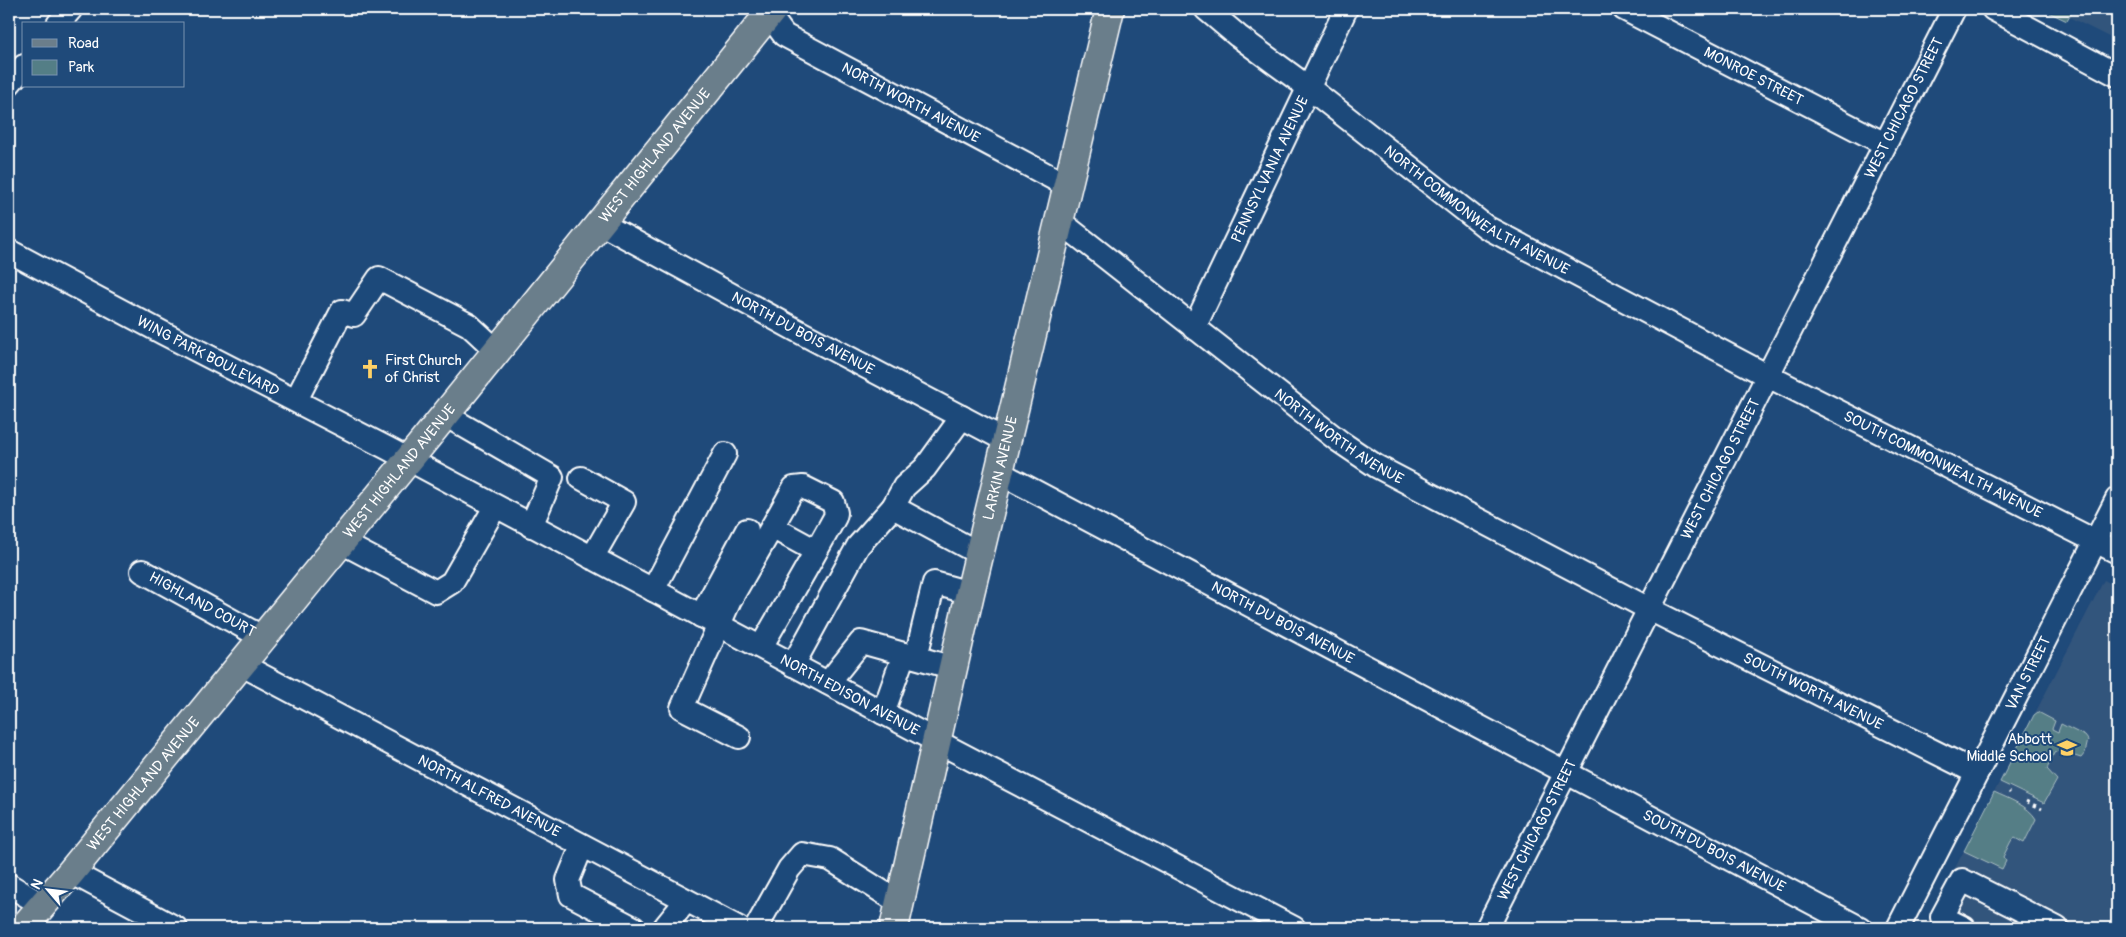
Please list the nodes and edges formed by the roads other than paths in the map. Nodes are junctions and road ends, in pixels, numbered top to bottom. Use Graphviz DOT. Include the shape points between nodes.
graph roads {
  1 [pos="70,9"];
  2 [pos="1110,9"];
  3 [pos="1206,9"];
  4 [pos="1346,9"];
  5 [pos="1624,9"];
  6 [pos="1954,9"];
  7 [pos="1993,9"];
  8 [pos="769,10"];
  9 [pos="60,22"];
  10 [pos="22,68"];
  11 [pos="2117,74"];
  12 [pos="9,84"];
  13 [pos="1309,88"];
  14 [pos="1885,144"];
  15 [pos="1066,185"];
  16 [pos="1058,220"];
  17 [pos="600,223"];
  18 [pos="9,251"];
  19 [pos="1194,328"];
  20 [pos="497,351"];
  21 [pos="1768,376"];
  22 [pos="296,400"];
  23 [pos="445,415"];
  24 [pos="962,417"];
  25 [pos="1008,441"];
  26 [pos="725,454"];
  27 [pos="408,459"];
  28 [pos="1000,474"];
  29 [pos="581,478"];
  30 [pos="2117,499"];
  31 [pos="495,506"];
  32 [pos="893,507"];
  33 [pos="531,526"];
  34 [pos="772,527"];
  35 [pos="747,530"];
  36 [pos="2096,541"];
  37 [pos="341,542"];
  38 [pos="816,551"];
  39 [pos="2117,552"];
  40 [pos="980,554"];
  41 [pos="592,558"];
  42 [pos="142,571"];
  43 [pos="652,590"];
  44 [pos="970,593"];
  45 [pos="1649,609"];
  46 [pos="710,621"];
  47 [pos="262,637"];
  48 [pos="761,647"];
  49 [pos="910,655"];
  50 [pos="240,664"];
  51 [pos="794,665"];
  52 [pos="954,668"];
  53 [pos="828,684"];
  54 [pos="883,713"];
  55 [pos="739,737"];
  56 [pos="938,742"];
  57 [pos="1566,773"];
  58 [pos="1977,773"];
  59 [pos="582,846"];
  60 [pos="71,872"];
  61 [pos="9,885"];
  62 [pos="686,900"];
  63 [pos="42,905"];
  64 [pos="897,916"];
  65 [pos="22,928"];
  66 [pos="176,928"];
  67 [pos="634,928"];
  68 [pos="664,928"];
  69 [pos="739,928"];
  70 [pos="756,928"];
  71 [pos="1294,928"];
  72 [pos="1488,928"];
  73 [pos="1860,928"];
  74 [pos="1898,928"];
  75 [pos="1964,928"];
  76 [pos="2057,928"];
  1 -- 9 [label="street"];
  2 -- 15 [label="main road, LARKIN AVENUE"];
  3 -- 13 [label="street, NORTH COMMONWEALTH AVENUE"];
  4 -- 13 [label="street, PENNSYLVANIA AVENUE"];
  5 -- 14 [label="street, MONROE STREET"];
  6 -- 14 [label="street, WEST CHICAGO STREET"];
  7 -- 11 [label="street"];
  8 -- 15 [label="street, NORTH WORTH AVENUE" via="784,35"];
  8 -- 17 [label="main road, WEST HIGHLAND AVENUE"];
  10 -- 12 [label="street"];
  13 -- 19 [label="street, PENNSYLVANIA AVENUE"];
  13 -- 21 [label="street, NORTH COMMONWEALTH AVENUE" via="1486,227"];
  14 -- 21 [label="street, WEST CHICAGO STREET"];
  15 -- 16 [label="main road, LARKIN AVENUE"];
  16 -- 19 [label="street, NORTH WORTH AVENUE"];
  16 -- 25 [label="main road, LARKIN AVENUE"];
  17 -- 20 [label="main road, WEST HIGHLAND AVENUE"];
  17 -- 24 [label="street, NORTH DU BOIS AVENUE"];
  18 -- 22 [label="street, WING PARK BOULEVARD"];
  19 -- 45 [label="street, NORTH WORTH AVENUE" via="1376,466"];
  20 -- 22 [label="street" via="469,325 378,278 354,315 342,311"];
  20 -- 23 [label="main road, WEST HIGHLAND AVENUE"];
  21 -- 36 [label="street, SOUTH COMMONWEALTH AVENUE"];
  21 -- 45 [label="street, WEST CHICAGO STREET"];
  22 -- 27 [label="street, WING PARK BOULEVARD"];
  23 -- 27 [label="main road, WEST HIGHLAND AVENUE"];
  23 -- 33 [label="street" via="552,477"];
  24 -- 25 [label="street, NORTH DU BOIS AVENUE"];
  24 -- 32 [label="street" via="920,475 904,487"];
  25 -- 28 [label="main road, LARKIN AVENUE"];
  26 -- 43 [label="street"];
  27 -- 31 [label="street, NORTH EDISON AVENUE"];
  27 -- 37 [label="main road, WEST HIGHLAND AVENUE"];
  28 -- 40 [label="main road, LARKIN AVENUE"];
  28 -- 57 [label="street, NORTH DU BOIS AVENUE"];
  29 -- 41 [label="street" via="624,502"];
  30 -- 36 [label="street, VAN STREET"];
  31 -- 33 [label="street, NORTH EDISON AVENUE"];
  31 -- 37 [label="street" via="452,582 436,592"];
  32 -- 40 [label="street"];
  32 -- 51 [label="street" via="858,546"];
  33 -- 41 [label="street, NORTH EDISON AVENUE"];
  34 -- 38 [label="street"];
  34 -- 38 [label="street" via="798,486 832,502 835,517"];
  34 -- 46 [label="street"];
  35 -- 46 [label="street"];
  36 -- 39 [label="street, SOUTH COMMONWEALTH AVENUE"];
  36 -- 58 [label="street, VAN STREET"];
  37 -- 47 [label="main road, WEST HIGHLAND AVENUE"];
  38 -- 48 [label="street"];
  40 -- 44 [label="main road, LARKIN AVENUE"];
  41 -- 43 [label="street, NORTH EDISON AVENUE"];
  42 -- 47 [label="street, HIGHLAND COURT"];
  43 -- 46 [label="street, NORTH EDISON AVENUE"];
  44 -- 49 [label="street" via="934,583"];
  44 -- 52 [label="main road, LARKIN AVENUE"];
  45 -- 57 [label="street, WEST CHICAGO STREET"];
  45 -- 58 [label="street, SOUTH WORTH AVENUE"];
  46 -- 48 [label="street, NORTH EDISON AVENUE"];
  46 -- 55 [label="street" via="682,708"];
  47 -- 50 [label="main road, WEST HIGHLAND AVENUE"];
  48 -- 51 [label="street, NORTH EDISON AVENUE"];
  49 -- 52 [label="street"];
  49 -- 53 [label="street" via="861,642"];
  49 -- 54 [label="street"];
  50 -- 59 [label="street, NORTH ALFRED AVENUE"];
  50 -- 60 [label="main road, WEST HIGHLAND AVENUE"];
  51 -- 53 [label="street, NORTH EDISON AVENUE"];
  52 -- 56 [label="main road, LARKIN AVENUE"];
  53 -- 54 [label="street, NORTH EDISON AVENUE"];
  54 -- 56 [label="street, NORTH EDISON AVENUE"];
  56 -- 64 [label="main road, LARKIN AVENUE"];
  56 -- 71 [label="street, NORTH EDISON AVENUE"];
  57 -- 72 [label="street, WEST CHICAGO STREET"];
  57 -- 73 [label="street, SOUTH DU BOIS AVENUE"];
  58 -- 74 [label="street, VAN STREET"];
  59 -- 62 [label="street, NORTH ALFRED AVENUE"];
  59 -- 67 [label="street" via="568,880 571,895"];
  60 -- 63 [label="main road, WEST HIGHLAND AVENUE"];
  60 -- 66 [label="street"];
  61 -- 63 [label="street"];
  62 -- 68 [label="street"];
  62 -- 69 [label="street, NORTH ALFRED AVENUE"];
  63 -- 65 [label="main road, WEST HIGHLAND AVENUE"];
  64 -- 70 [label="street" via="830,859 802,854 788,869"];
  75 -- 76 [label="street" via="1942,917 1962,880"];
}
